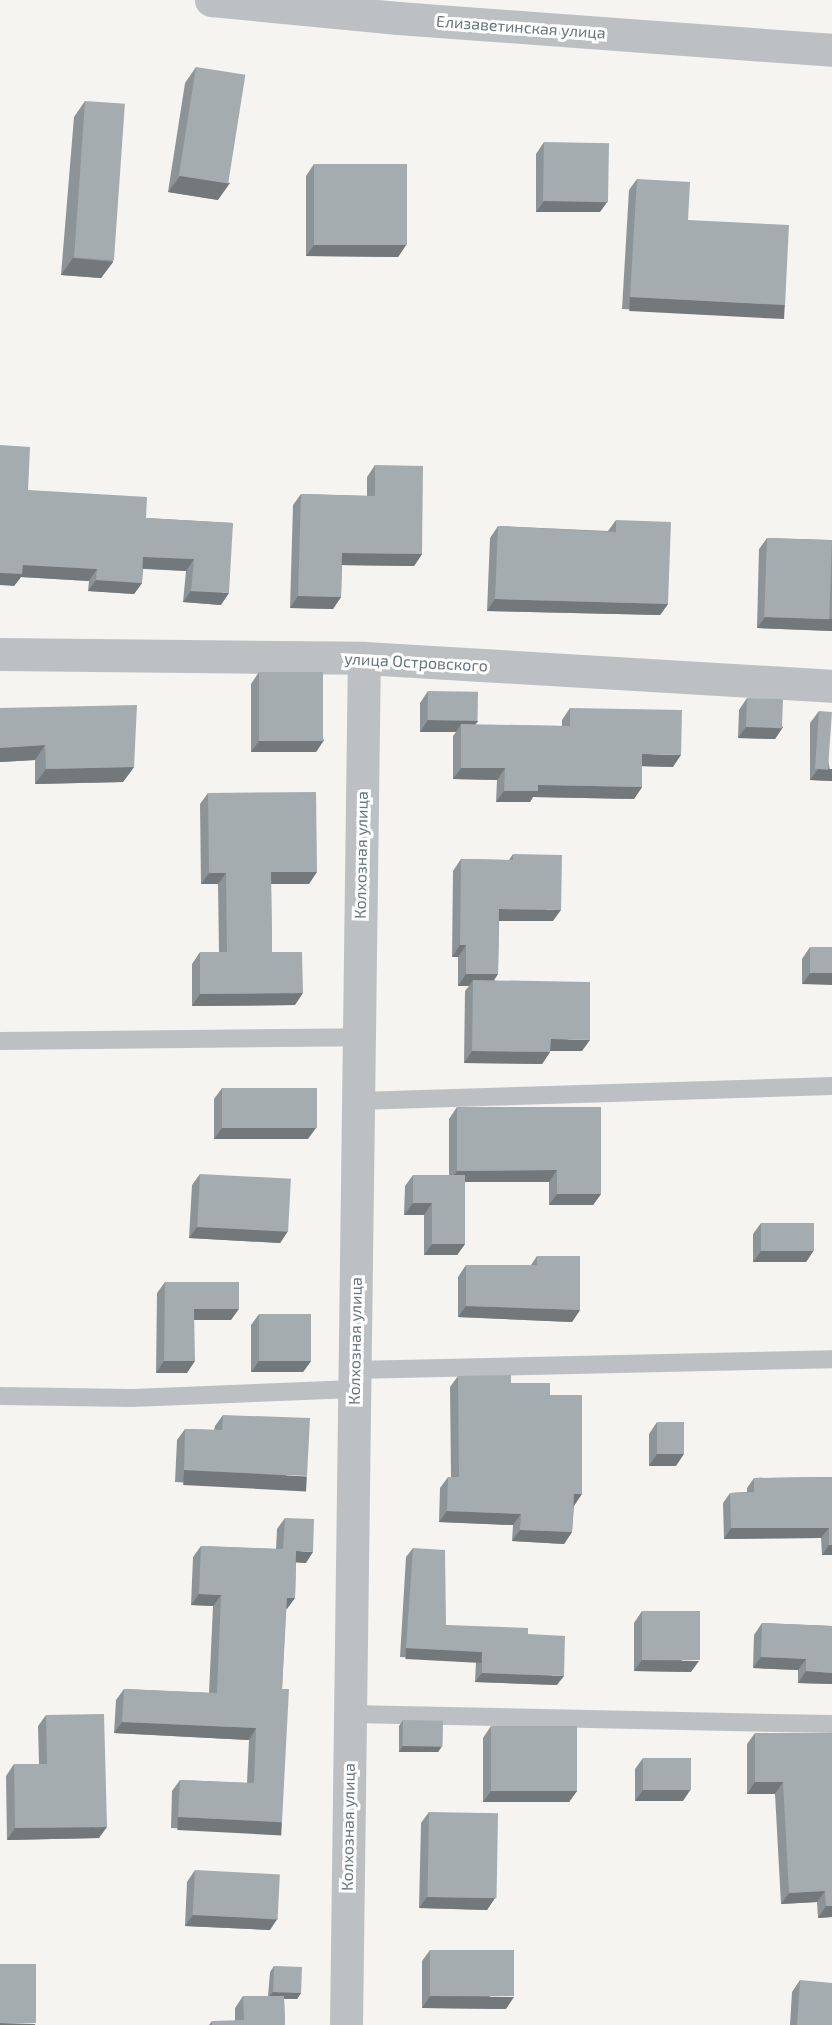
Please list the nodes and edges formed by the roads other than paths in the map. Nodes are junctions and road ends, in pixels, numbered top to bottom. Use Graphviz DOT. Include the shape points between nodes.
graph roads {
  1 [pos="211,0"];
  2 [pos="832,50"];
  3 [pos="0,654"];
  4 [pos="364,658"];
  5 [pos="832,686"];
  6 [pos="359,1037"];
  7 [pos="0,1041"];
  8 [pos="832,1086"];
  9 [pos="358,1101"];
  10 [pos="832,1359"];
  11 [pos="354,1379"];
  12 [pos="0,1396"];
  13 [pos="350,1714"];
  14 [pos="832,1724"];
  15 [pos="346,2025"];
  1 -- 2 [label="street, Елизаветинская улица"];
  3 -- 4 [label="street, улица Островского"];
  4 -- 5 [label="street, улица Островского"];
  4 -- 6 [label="street, Колхозная улица"];
  6 -- 7 [label="lane"];
  6 -- 9 [label="street, Колхозная улица"];
  8 -- 9 [label="lane"];
  9 -- 11 [label="street, Колхозная улица"];
  10 -- 11 [label="lane"];
  11 -- 12 [label="lane" via="132,1398"];
  11 -- 13 [label="street, Колхозная улица"];
  13 -- 14 [label="lane"];
  13 -- 15 [label="street, Колхозная улица"];
}
